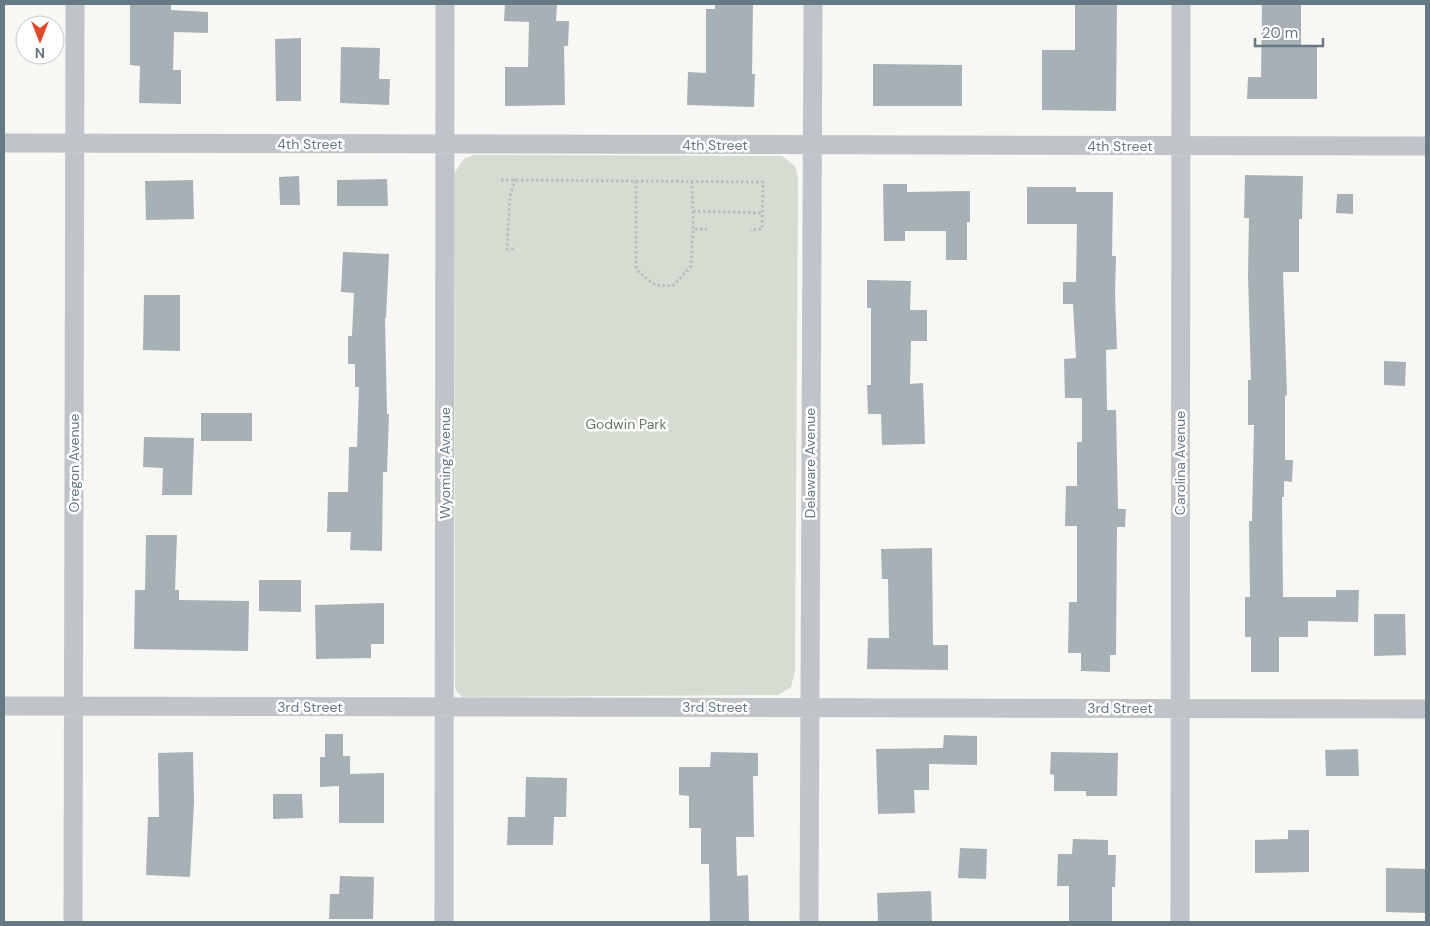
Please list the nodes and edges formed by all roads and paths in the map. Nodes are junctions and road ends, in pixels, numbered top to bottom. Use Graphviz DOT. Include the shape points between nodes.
graph roads {
  1 [pos="75,4"];
  2 [pos="445,4"];
  3 [pos="813,4"];
  4 [pos="1181,4"];
  5 [pos="4,143"];
  6 [pos="74,144"];
  7 [pos="445,144"];
  8 [pos="813,145"];
  9 [pos="1426,146"];
  10 [pos="1181,147"];
  11 [pos="515,179"];
  12 [pos="501,180"];
  13 [pos="636,180"];
  14 [pos="692,181"];
  15 [pos="692,212"];
  16 [pos="762,213"];
  17 [pos="692,229"];
  18 [pos="707,229"];
  19 [pos="750,230"];
  20 [pos="516,249"];
  21 [pos="4,706"];
  22 [pos="74,707"];
  23 [pos="445,707"];
  24 [pos="809,707"];
  25 [pos="1180,708"];
  26 [pos="1426,709"];
  27 [pos="73,922"];
  28 [pos="444,922"];
  29 [pos="809,922"];
  30 [pos="1180,922"];
  1 -- 6 [label="street, Oregon Avenue"];
  2 -- 7 [label="street, Wyoming Avenue"];
  3 -- 8 [label="street, Delaware Avenue"];
  4 -- 10 [label="street, Carolina Avenue"];
  5 -- 6 [label="street, 4th Street"];
  6 -- 7 [label="street, 4th Street"];
  6 -- 22 [label="street, Oregon Avenue"];
  7 -- 8 [label="street, 4th Street"];
  7 -- 23 [label="street, Wyoming Avenue"];
  8 -- 10 [label="street, 4th Street"];
  8 -- 24 [label="street, Delaware Avenue"];
  9 -- 10 [label="street, 4th Street"];
  10 -- 25 [label="street, Carolina Avenue"];
  11 -- 12 [label="path"];
  11 -- 13 [label="path"];
  11 -- 20 [label="path" via="510,196 507,249"];
  13 -- 14 [label="path"];
  13 -- 17 [label="path" via="636,269 650,282 674,284 691,266"];
  14 -- 15 [label="path"];
  14 -- 16 [label="path" via="763,182"];
  15 -- 16 [label="path"];
  15 -- 17 [label="path"];
  16 -- 19 [label="path" via="762,229"];
  17 -- 18 [label="path"];
  21 -- 22 [label="street, 3rd Street"];
  22 -- 23 [label="street, 3rd Street"];
  22 -- 27 [label="street, Oregon Avenue"];
  23 -- 24 [label="street, 3rd Street"];
  23 -- 28 [label="street, Wyoming Avenue"];
  24 -- 25 [label="street, 3rd Street"];
  24 -- 29 [label="street, Delaware Avenue"];
  25 -- 26 [label="street, 3rd Street"];
  25 -- 30 [label="street, Carolina Avenue"];
}
